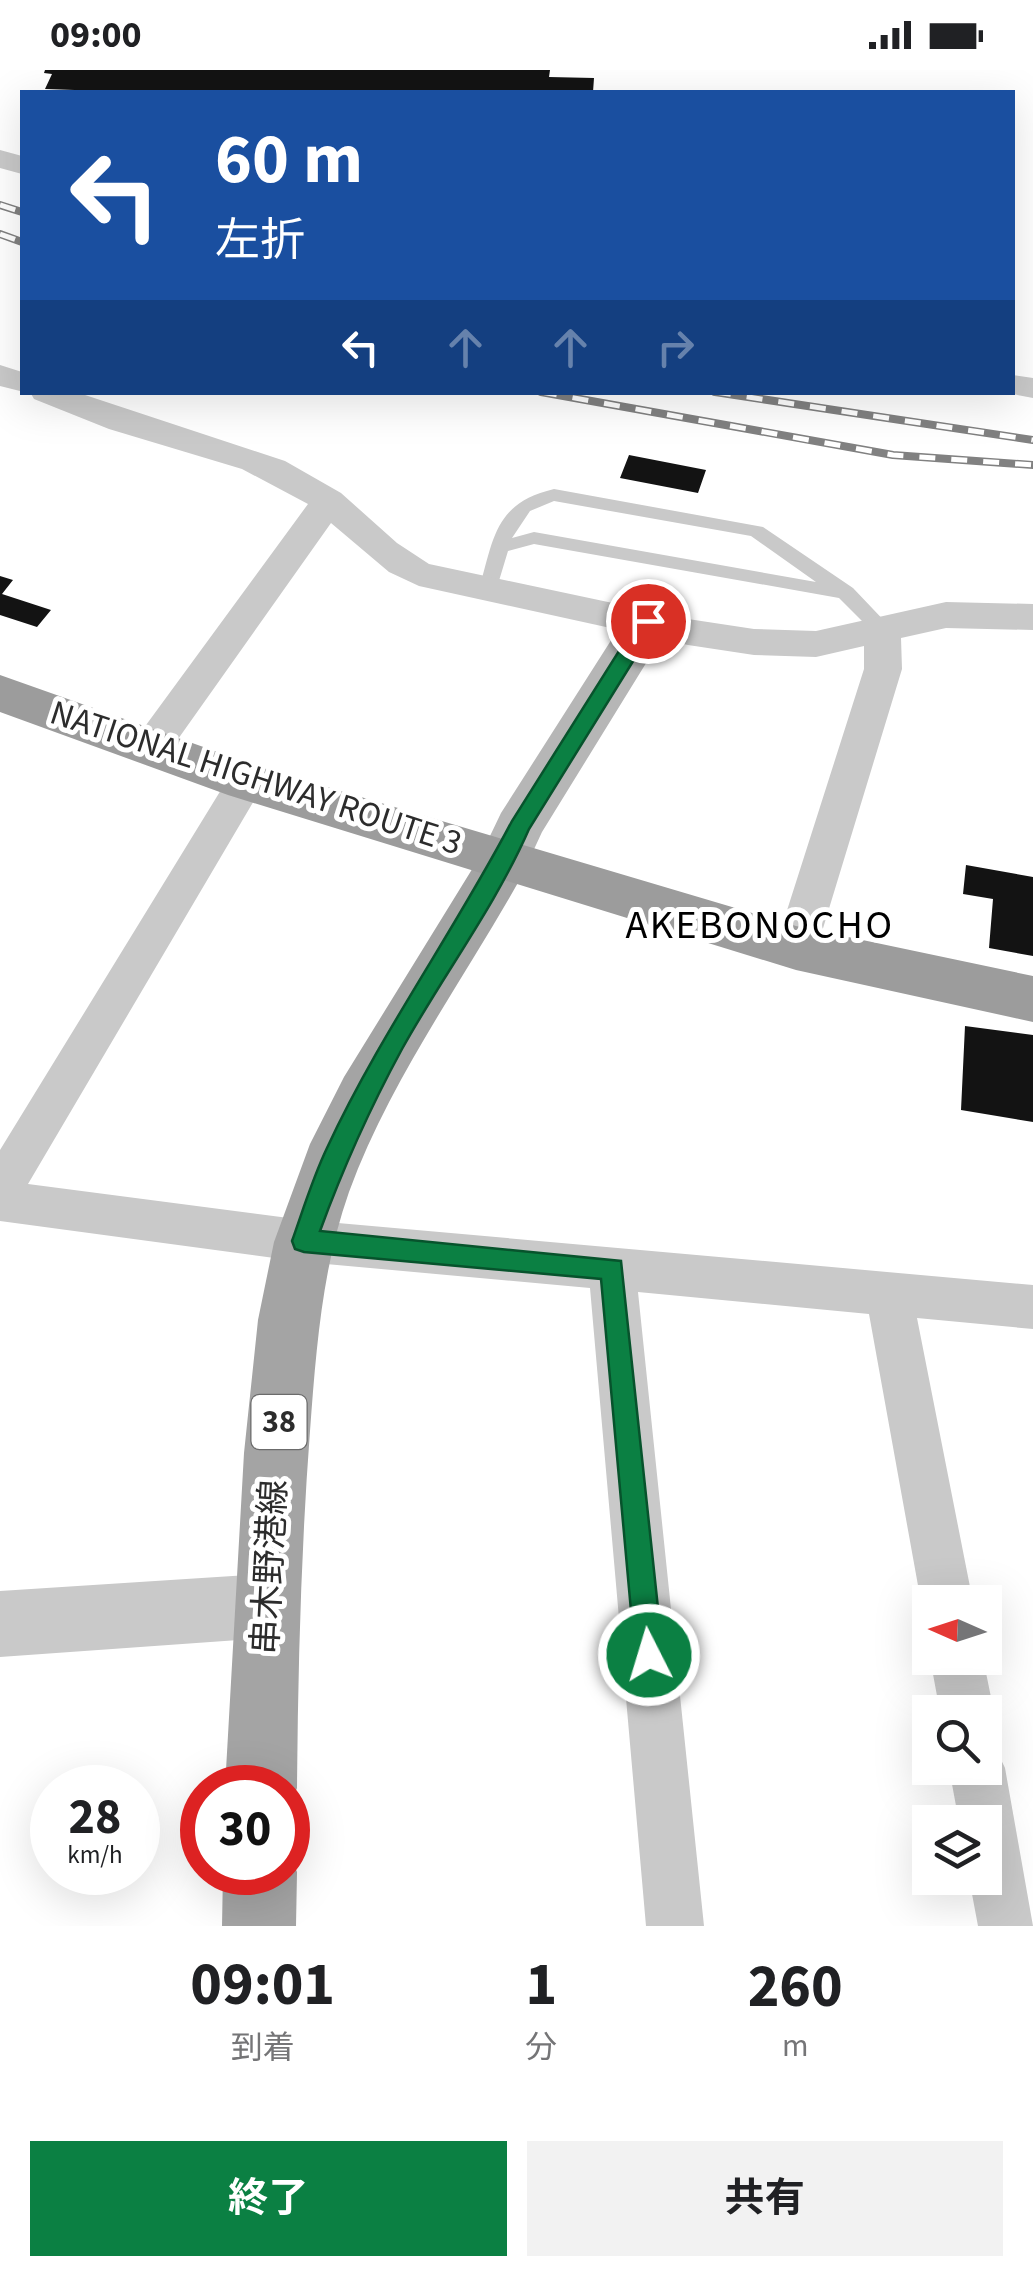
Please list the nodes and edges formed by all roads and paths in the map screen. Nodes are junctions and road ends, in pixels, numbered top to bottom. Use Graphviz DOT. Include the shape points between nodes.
graph roads {
  1 [pos="54,395"];
  2 [pos="328,502"];
  3 [pos="501,547"];
  4 [pos="488,588"];
  5 [pos="846,593"];
  6 [pos="1033,617"];
  7 [pos="648,621"];
  8 [pos="882,629"];
  9 [pos="0,693"];
  10 [pos="152,746"];
  11 [pos="246,782"];
  12 [pos="505,858"];
  13 [pos="796,948"];
  14 [pos="1033,998"];
  15 [pos="0,1190"];
  16 [pos="0,1202"];
  17 [pos="304,1241"];
  18 [pos="612,1269"];
  19 [pos="889,1294"];
  20 [pos="1033,1307"];
  21 [pos="944,1585"];
  22 [pos="264,1606"];
  23 [pos="0,1624"];
  24 [pos="261,1765"];
  25 [pos="980,1785"];
  26 [pos="260,1895"];
  27 [pos="259,1926"];
  28 [pos="675,1926"];
  29 [pos="1007,1926"];
  1 -- 2 [label="street" via="256,462"];
  2 -- 4 [label="street" via="388,558 420,574"];
  2 -- 10 [label="street"];
  3 -- 4 [label="lane"];
  3 -- 5 [label="lane" via="534,538"];
  3 -- 5 [label="lane" via="512,513 531,498 554,495 756,531"];
  4 -- 7 [label="street"];
  5 -- 8 [label="lane"];
  6 -- 8 [label="street" via="946,615"];
  7 -- 8 [label="street" via="688,632 816,644"];
  7 -- 12 [label="main road"];
  8 -- 13 [label="street" via="883,670"];
  9 -- 10 [label="highway, NATIONAL HIGHWAY ROUTE 3"];
  10 -- 11 [label="highway, NATIONAL HIGHWAY ROUTE 3"];
  11 -- 12 [label="highway, NATIONAL HIGHWAY ROUTE 3"];
  11 -- 15 [label="street"];
  12 -- 13 [label="highway, NATIONAL HIGHWAY ROUTE 3"];
  12 -- 17 [label="main road, 串木野港線 / 38" via="395,1041 337,1152"];
  13 -- 14 [label="highway, NATIONAL HIGHWAY ROUTE 3"];
  16 -- 17 [label="street"];
  17 -- 18 [label="street"];
  17 -- 22 [label="main road, 串木野港線 / 38" via="282,1377"];
  18 -- 19 [label="street"];
  18 -- 28 [label="street"];
  19 -- 20 [label="street"];
  19 -- 21 [label="street"];
  22 -- 23 [label="street"];
  22 -- 24 [label="main road, 串木野港線 / 38"];
  25 -- 29 [label="street"];
  26 -- 27 [label="main road"];
}
